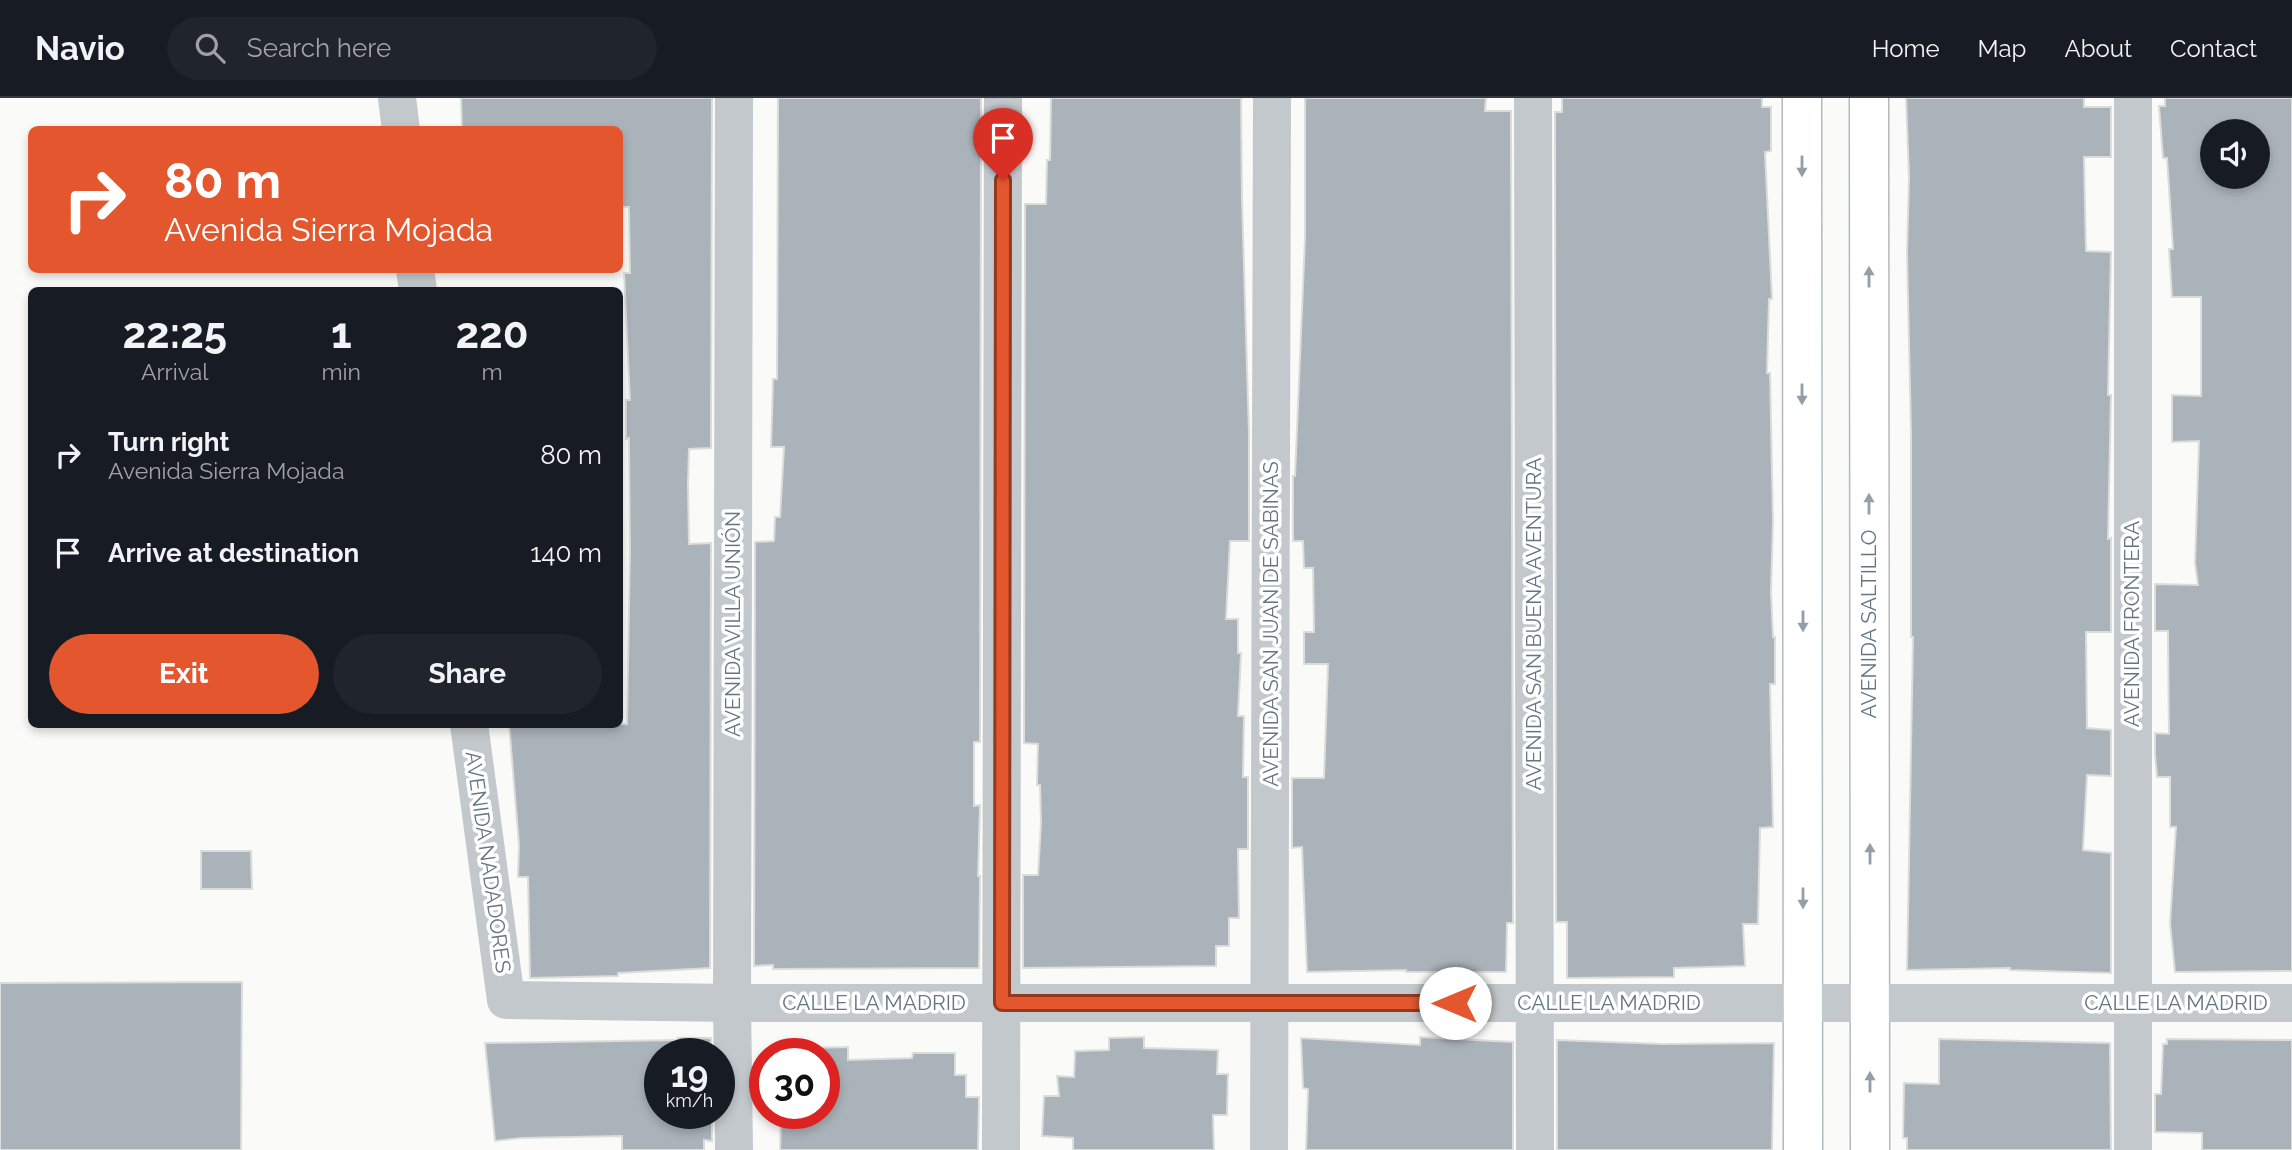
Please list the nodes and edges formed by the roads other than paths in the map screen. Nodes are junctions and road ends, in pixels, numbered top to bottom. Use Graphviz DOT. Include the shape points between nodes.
graph roads {
  1 [pos="397,98"];
  2 [pos="734,98"];
  3 [pos="1003,98"];
  4 [pos="1272,98"];
  5 [pos="1533,98"];
  6 [pos="1802,98"];
  7 [pos="1869,98"];
  8 [pos="2133,98"];
  9 [pos="400,126"];
  10 [pos="470,728"];
  11 [pos="506,1000"];
  12 [pos="732,1003"];
  13 [pos="1002,1003"];
  14 [pos="1269,1003"];
  15 [pos="1535,1003"];
  16 [pos="1803,1003"];
  17 [pos="1870,1003"];
  18 [pos="2132,1003"];
  19 [pos="2292,1003"];
  20 [pos="734,1150"];
  21 [pos="1001,1150"];
  22 [pos="1269,1150"];
  23 [pos="1535,1150"];
  24 [pos="1803,1150"];
  25 [pos="1870,1150"];
  26 [pos="2133,1150"];
  1 -- 9 [label="street"];
  2 -- 12 [label="street, AVENIDA VILLA UNIÓN"];
  3 -- 13 [label="street"];
  4 -- 14 [label="street, AVENIDA SAN JUAN DE SABINAS"];
  5 -- 15 [label="street, AVENIDA SAN BUENA AVENTURA"];
  6 -- 16 [label="street, one-way"];
  17 -- 7 [label="street, AVENIDA SALTILLO, one-way"];
  8 -- 18 [label="street, AVENIDA FRONTERA"];
  10 -- 11 [label="street, AVENIDA NADADORES"];
  11 -- 12 [label="street, CALLE LA MADRID"];
  12 -- 13 [label="street, CALLE LA MADRID"];
  12 -- 20 [label="street, AVENIDA VILLA UNIÓN"];
  13 -- 14 [label="street, CALLE LA MADRID"];
  13 -- 21 [label="street"];
  14 -- 15 [label="street, CALLE LA MADRID"];
  14 -- 22 [label="street, AVENIDA SAN JUAN DE SABINAS"];
  15 -- 16 [label="street, CALLE LA MADRID"];
  15 -- 23 [label="street, AVENIDA SAN BUENA AVENTURA"];
  16 -- 17 [label="street, CALLE LA MADRID"];
  16 -- 24 [label="street"];
  17 -- 18 [label="street, CALLE LA MADRID"];
  25 -- 17 [label="street, AVENIDA SALTILLO, one-way"];
  18 -- 19 [label="street, CALLE LA MADRID"];
  18 -- 26 [label="street, AVENIDA FRONTERA"];
}
